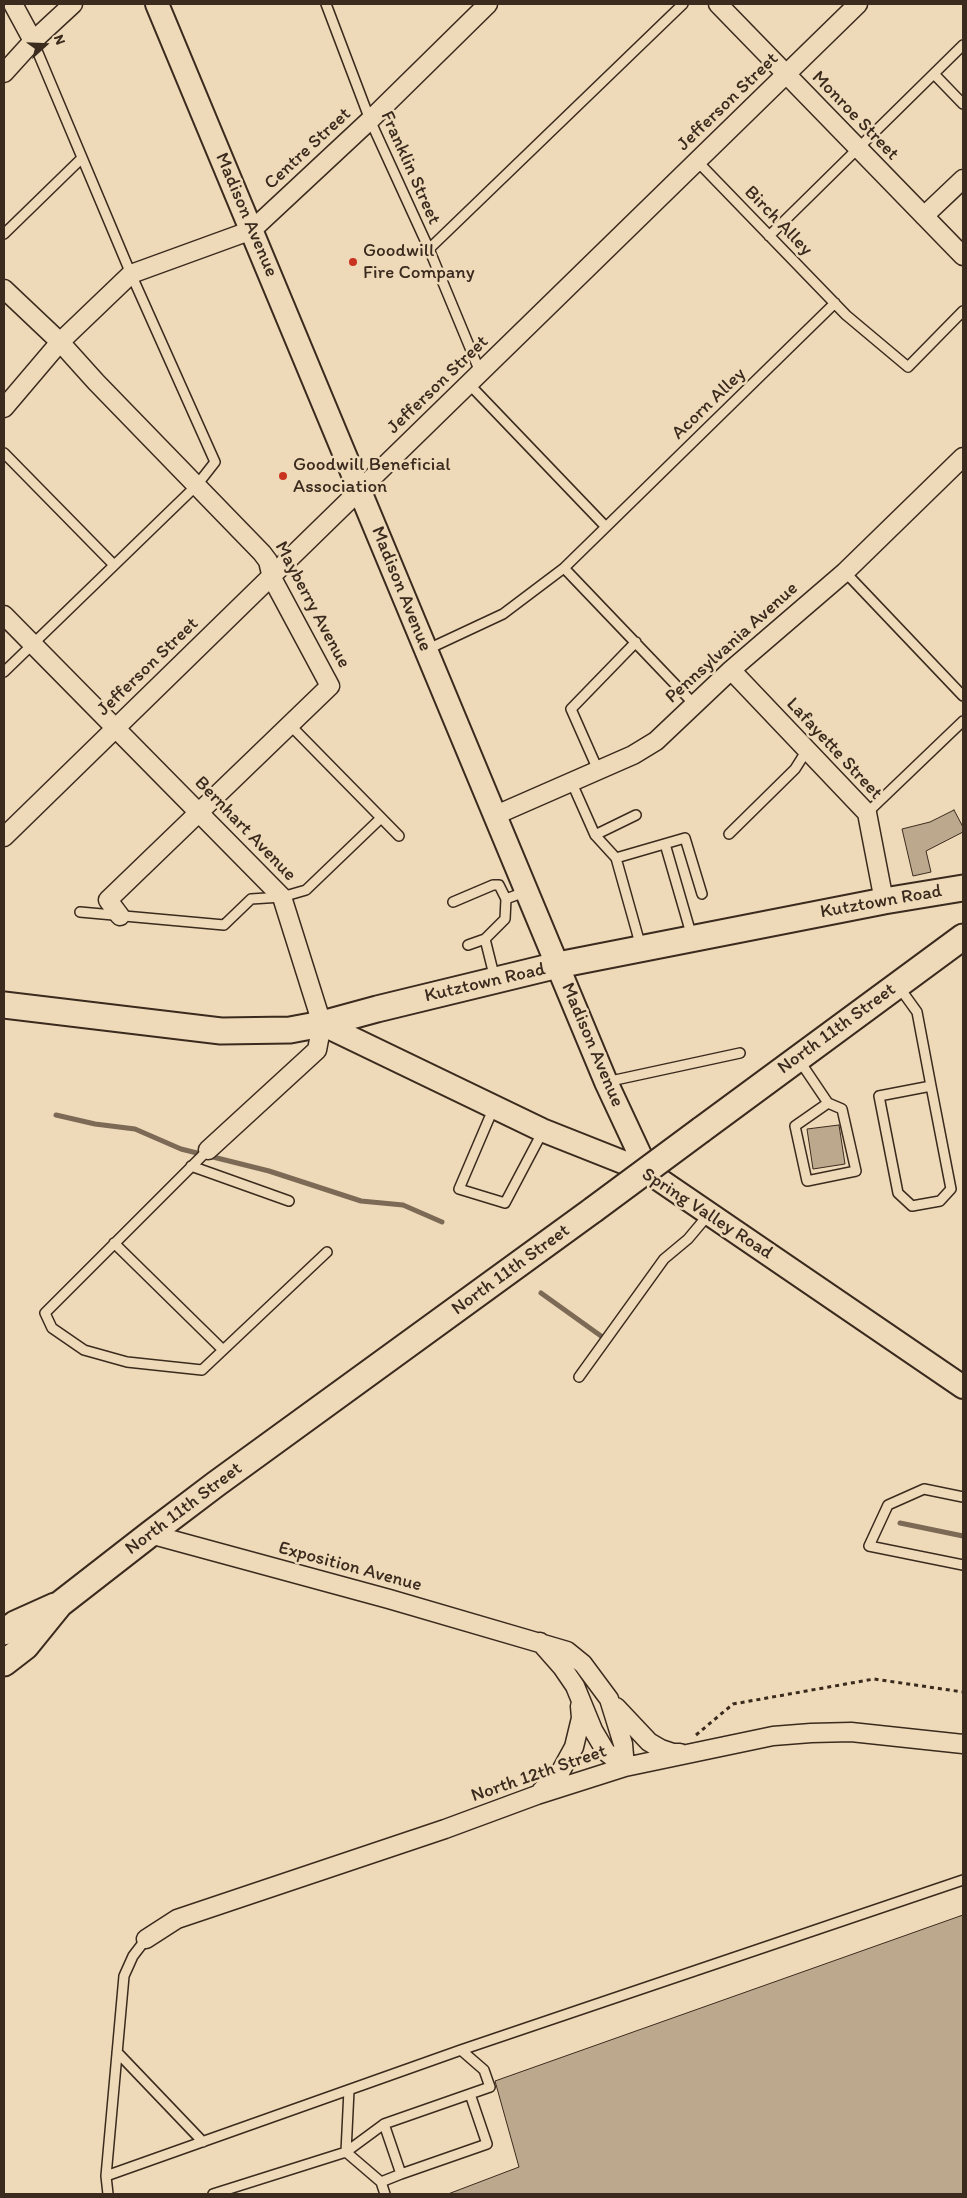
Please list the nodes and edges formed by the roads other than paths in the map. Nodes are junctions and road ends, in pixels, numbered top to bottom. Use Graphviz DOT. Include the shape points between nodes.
graph roads {
  1 [pos="13,4"];
  2 [pos="73,4"];
  3 [pos="157,4"];
  4 [pos="326,4"];
  5 [pos="488,4"];
  6 [pos="683,4"];
  7 [pos="718,4"];
  8 [pos="858,4"];
  9 [pos="33,41"];
  10 [pos="963,45"];
  11 [pos="4,73"];
  12 [pos="934,74"];
  13 [pos="785,75"];
  14 [pos="963,104"];
  15 [pos="370,120"];
  16 [pos="858,149"];
  17 [pos="82,158"];
  18 [pos="697,161"];
  19 [pos="963,178"];
  20 [pos="924,216"];
  21 [pos="252,230"];
  22 [pos="4,234"];
  23 [pos="769,236"];
  24 [pos="429,249"];
  25 [pos="963,256"];
  26 [pos="131,274"];
  27 [pos="4,289"];
  28 [pos="835,303"];
  29 [pos="963,311"];
  30 [pos="60,342"];
  31 [pos="474,378"];
  32 [pos="4,408"];
  33 [pos="4,453"];
  34 [pos="963,457"];
  35 [pos="197,485"];
  36 [pos="361,491"];
  37 [pos="606,526"];
  38 [pos="114,565"];
  39 [pos="564,568"];
  40 [pos="844,572"];
  41 [pos="272,578"];
  42 [pos="4,615"];
  43 [pos="636,642"];
  44 [pos="32,644"];
  45 [pos="426,650"];
  46 [pos="731,670"];
  47 [pos="4,672"];
  48 [pos="963,696"];
  49 [pos="694,704"];
  50 [pos="963,721"];
  51 [pos="290,725"];
  52 [pos="116,728"];
  53 [pos="807,750"];
  54 [pos="598,770"];
  55 [pos="571,781"];
  56 [pos="199,813"];
  57 [pos="867,813"];
  58 [pos="496,815"];
  59 [pos="636,815"];
  60 [pos="381,818"];
  61 [pos="729,834"];
  62 [pos="399,836"];
  63 [pos="595,836"];
  64 [pos="4,837"];
  65 [pos="665,844"];
  66 [pos="616,858"];
  67 [pos="963,888"];
  68 [pos="528,891"];
  69 [pos="702,894"];
  70 [pos="282,896"];
  71 [pos="506,899"];
  72 [pos="884,900"];
  73 [pos="453,902"];
  74 [pos="80,912"];
  75 [pos="120,916"];
  76 [pos="963,937"];
  77 [pos="485,939"];
  78 [pos="692,939"];
  79 [pos="468,945"];
  80 [pos="642,950"];
  81 [pos="558,966"];
  82 [pos="495,980"];
  83 [pos="897,985"];
  84 [pos="4,1005"];
  85 [pos="322,1024"];
  86 [pos="740,1053"];
  87 [pos="798,1058"];
  88 [pos="606,1082"];
  89 [pos="931,1086"];
  90 [pos="828,1103"];
  91 [pos="494,1107"];
  92 [pos="543,1131"];
  93 [pos="208,1150"];
  94 [pos="191,1166"];
  95 [pos="648,1172"];
  96 [pos="289,1201"];
  97 [pos="709,1214"];
  98 [pos="114,1243"];
  99 [pos="327,1252"];
  100 [pos="223,1350"];
  101 [pos="579,1377"];
  102 [pos="963,1387"];
  103 [pos="963,1497"];
  104 [pos="150,1534"];
  105 [pos="963,1565"];
  106 [pos="60,1604"];
  107 [pos="4,1632"];
  108 [pos="540,1642"];
  109 [pos="4,1663"];
  110 [pos="575,1686"];
  111 [pos="609,1699"];
  112 [pos="963,1744"];
  113 [pos="682,1753"];
  114 [pos="624,1767"];
  115 [pos="537,1795"];
  116 [pos="963,1880"];
  117 [pos="146,1939"];
  118 [pos="461,2050"];
  119 [pos="117,2052"];
  120 [pos="349,2090"];
  121 [pos="470,2094"];
  122 [pos="384,2124"];
  123 [pos="203,2142"];
  124 [pos="346,2152"];
  125 [pos="402,2174"];
  126 [pos="106,2176"];
  127 [pos="381,2182"];
  128 [pos="108,2194"];
  129 [pos="213,2194"];
  130 [pos="385,2194"];
  1 -- 9 [label="street"];
  2 -- 9 [label="street"];
  3 -- 21 [label="street, Madison Avenue"];
  4 -- 15 [label="lane, Franklin Street"];
  5 -- 15 [label="street, Centre Street"];
  6 -- 24 [label="lane"];
  7 -- 13 [label="street, Monroe Street"];
  8 -- 13 [label="street, Jefferson Street"];
  9 -- 11 [label="street"];
  9 -- 17 [label="lane"];
  10 -- 12 [label="lane"];
  12 -- 14 [label="lane"];
  12 -- 16 [label="lane"];
  13 -- 16 [label="street, Monroe Street"];
  13 -- 18 [label="street, Jefferson Street"];
  15 -- 21 [label="street, Centre Street"];
  15 -- 24 [label="lane, Franklin Street"];
  16 -- 20 [label="street, Monroe Street"];
  16 -- 23 [label="lane"];
  17 -- 22 [label="lane"];
  17 -- 26 [label="lane"];
  18 -- 23 [label="lane, Birch Alley"];
  18 -- 31 [label="street, Jefferson Street"];
  19 -- 20 [label="street"];
  20 -- 25 [label="street, Monroe Street"];
  21 -- 26 [label="street, Centre Street"];
  21 -- 36 [label="street, Madison Avenue"];
  23 -- 28 [label="lane, Birch Alley"];
  24 -- 31 [label="lane, Franklin Street"];
  26 -- 30 [label="street, Centre Street"];
  26 -- 35 [label="lane" via="215,462"];
  27 -- 30 [label="street, Mayberry Avenue"];
  28 -- 29 [label="lane, Birch Alley" via="908,367"];
  28 -- 37 [label="lane, Acorn Alley"];
  30 -- 32 [label="street, Centre Street"];
  30 -- 35 [label="street, Mayberry Avenue"];
  31 -- 36 [label="street, Jefferson Street"];
  31 -- 37 [label="lane"];
  33 -- 38 [label="lane"];
  34 -- 40 [label="street, Pennsylvania Avenue"];
  35 -- 38 [label="lane"];
  35 -- 41 [label="street, Mayberry Avenue" via="262,553 268,561"];
  36 -- 41 [label="street, Jefferson Street"];
  36 -- 45 [label="street, Madison Avenue"];
  37 -- 39 [label="lane, Acorn Alley"];
  38 -- 44 [label="lane"];
  39 -- 43 [label="lane"];
  39 -- 45 [label="lane, Acorn Alley" via="503,614"];
  40 -- 46 [label="street, Pennsylvania Avenue"];
  40 -- 48 [label="lane"];
  41 -- 51 [label="street, Mayberry Avenue" via="330,686"];
  41 -- 52 [label="street, Jefferson Street"];
  42 -- 44 [label="street, Bernhart Avenue"];
  43 -- 49 [label="lane"];
  43 -- 54 [label="lane" via="571,709"];
  44 -- 47 [label="lane"];
  44 -- 52 [label="street, Bernhart Avenue"];
  45 -- 58 [label="street, Madison Avenue"];
  46 -- 49 [label="street, Pennsylvania Avenue"];
  46 -- 53 [label="street, Lafayette Street"];
  49 -- 54 [label="street, Pennsylvania Avenue" via="656,740"];
  50 -- 57 [label="lane"];
  51 -- 56 [label="street, Mayberry Avenue"];
  51 -- 60 [label="lane"];
  52 -- 56 [label="street, Bernhart Avenue"];
  52 -- 64 [label="street, Jefferson Street"];
  53 -- 57 [label="street, Lafayette Street"];
  53 -- 61 [label="lane" via="795,769"];
  54 -- 55 [label="street, Pennsylvania Avenue"];
  55 -- 58 [label="street, Pennsylvania Avenue"];
  55 -- 63 [label="lane"];
  56 -- 70 [label="street, Bernhart Avenue"];
  56 -- 75 [label="street, Mayberry Avenue" via="108,900"];
  57 -- 72 [label="street, Lafayette Street"];
  58 -- 68 [label="street, Madison Avenue"];
  59 -- 63 [label="lane"];
  60 -- 62 [label="lane"];
  60 -- 70 [label="lane" via="306,890"];
  63 -- 66 [label="lane"];
  65 -- 66 [label="lane"];
  65 -- 69 [label="lane" via="685,838"];
  65 -- 78 [label="lane"];
  66 -- 80 [label="lane"];
  67 -- 72 [label="main road, Kutztown Road"];
  68 -- 71 [label="lane"];
  68 -- 81 [label="street, Madison Avenue"];
  70 -- 75 [label="lane" via="252,899 224,925"];
  70 -- 85 [label="street, Bernhart Avenue"];
  71 -- 73 [label="lane" via="499,886 494,885"];
  71 -- 77 [label="lane" via="505,919"];
  72 -- 78 [label="main road, Kutztown Road"];
  74 -- 75 [label="lane"];
  76 -- 83 [label="main road, North 11th Street"];
  77 -- 79 [label="lane"];
  77 -- 82 [label="lane"];
  78 -- 80 [label="main road, Kutztown Road"];
  80 -- 81 [label="main road, Kutztown Road"];
  81 -- 82 [label="main road, Kutztown Road"];
  81 -- 88 [label="street, Madison Avenue"];
  82 -- 85 [label="main road, Kutztown Road"];
  83 -- 87 [label="main road, North 11th Street"];
  83 -- 89 [label="lane" via="917,1012"];
  84 -- 85 [label="main road, Kutztown Road" via="220,1031 290,1030"];
  85 -- 91 [label="street, Spring Valley Road"];
  85 -- 93 [label="street, Bernhart Avenue" via="317,1050"];
  86 -- 88 [label="lane"];
  87 -- 90 [label="lane"];
  87 -- 104 [label="main road, North 11th Street, bridge"];
  88 -- 95 [label="street, Madison Avenue"];
  89 -- 89 [label="lane" via="951,1189 940,1201 912,1206 898,1193 879,1096"];
  90 -- 90 [label="lane" via="795,1126 806,1181 856,1171 842,1110"];
  91 -- 92 [label="street, Spring Valley Road"];
  91 -- 92 [label="lane" via="459,1189 505,1203"];
  92 -- 95 [label="street, Spring Valley Road"];
  93 -- 94 [label="lane"];
  94 -- 96 [label="lane"];
  94 -- 98 [label="lane"];
  95 -- 97 [label="street, Spring Valley Road"];
  97 -- 101 [label="lane" via="688,1239 664,1259"];
  97 -- 102 [label="street, Spring Valley Road"];
  98 -- 100 [label="lane"];
  98 -- 100 [label="lane" via="45,1313 52,1328 84,1350 127,1362 202,1370"];
  99 -- 100 [label="lane"];
  103 -- 105 [label="lane" via="924,1489 888,1504 869,1546"];
  104 -- 106 [label="main road, North 11th Street"];
  104 -- 108 [label="street, Exposition Avenue"];
  106 -- 107 [label="main road, North 11th Street"];
  106 -- 109 [label="main road, North 11th Street" via="26,1646"];
  108 -- 110 [label="street"];
  108 -- 111 [label="street, Exposition Avenue" via="576,1657"];
  110 -- 114 [label="street" via="606,1752"];
  110 -- 115 [label="street" via="581,1718 574,1747 557,1778"];
  111 -- 113 [label="street" via="639,1733 661,1749"];
  111 -- 114 [label="street, Exposition Avenue" via="623,1744"];
  112 -- 113 [label="street, North 12th Street" via="851,1732 773,1736"];
  113 -- 114 [label="street, North 12th Street"];
  114 -- 115 [label="street, North 12th Street"];
  115 -- 117 [label="street, North 12th Street" via="176,1920"];
  116 -- 118 [label="lane"];
  117 -- 119 [label="lane" via="124,1976"];
  118 -- 120 [label="lane"];
  118 -- 121 [label="lane" via="484,2070 490,2087"];
  119 -- 123 [label="lane"];
  119 -- 126 [label="lane"];
  120 -- 123 [label="lane"];
  120 -- 124 [label="lane"];
  121 -- 122 [label="lane"];
  121 -- 125 [label="lane" via="487,2144"];
  122 -- 124 [label="lane"];
  122 -- 125 [label="lane"];
  123 -- 126 [label="lane"];
  124 -- 127 [label="lane"];
  124 -- 129 [label="lane"];
  125 -- 127 [label="lane"];
  126 -- 128 [label="lane"];
  127 -- 130 [label="lane"];
}
